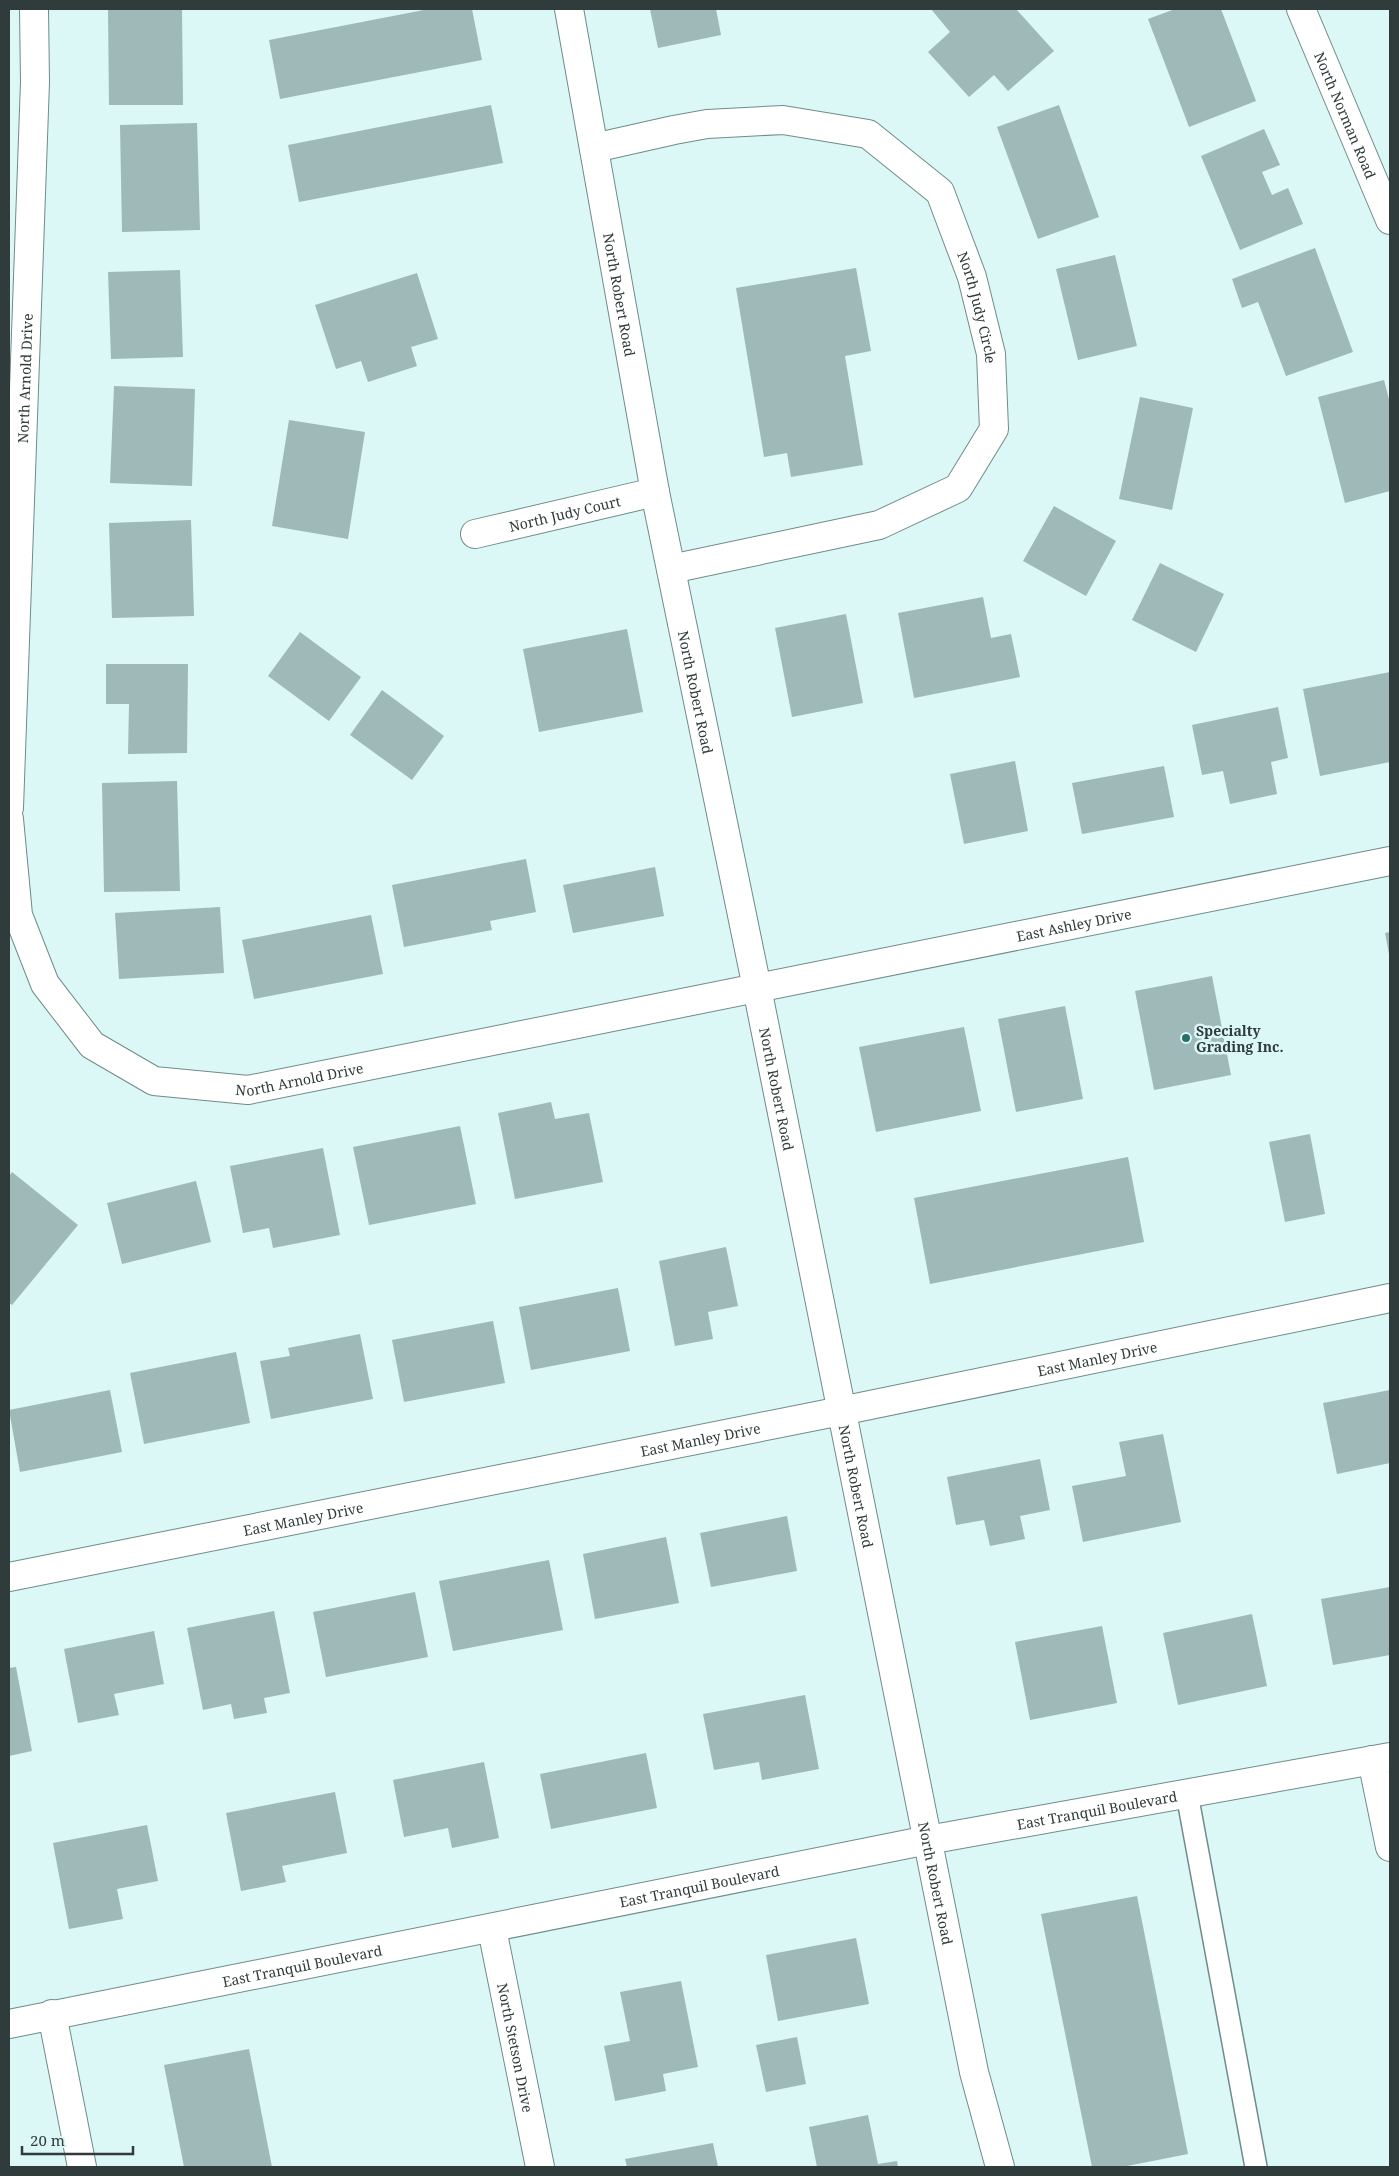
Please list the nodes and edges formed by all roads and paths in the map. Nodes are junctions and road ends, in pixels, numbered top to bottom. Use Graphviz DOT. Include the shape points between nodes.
graph roads {
  1 [pos="34,9"];
  2 [pos="569,9"];
  3 [pos="1301,9"];
  4 [pos="594,148"];
  5 [pos="1390,220"];
  6 [pos="655,492"];
  7 [pos="475,534"];
  8 [pos="671,569"];
  9 [pos="9,808"];
  10 [pos="9,819"];
  11 [pos="1390,861"];
  12 [pos="757,988"];
  13 [pos="1390,1298"];
  14 [pos="841,1411"];
  15 [pos="9,1577"];
  16 [pos="1381,1758"];
  17 [pos="1187,1794"];
  18 [pos="928,1840"];
  19 [pos="1390,1847"];
  20 [pos="492,1929"];
  21 [pos="52,2014"];
  22 [pos="9,2024"];
  23 [pos="82,2167"];
  24 [pos="540,2167"];
  25 [pos="1000,2167"];
  26 [pos="1256,2167"];
  1 -- 9 [label="street, North Arnold Drive" via="35,82"];
  2 -- 4 [label="street, North Robert Road"];
  3 -- 5 [label="street, North Norman Road"];
  4 -- 6 [label="street, North Robert Road"];
  4 -- 8 [label="street, North Judy Circle" via="706,124 783,120 868,134 940,192 972,277 991,354 994,429 958,488 879,525"];
  6 -- 7 [label="street, North Judy Court"];
  6 -- 8 [label="street, North Robert Road"];
  8 -- 12 [label="street, North Robert Road"];
  10 -- 12 [label="street, North Arnold Drive" via="18,915 45,984 92,1045 154,1081 248,1090"];
  11 -- 12 [label="street, East Ashley Drive"];
  12 -- 14 [label="street, North Robert Road"];
  13 -- 14 [label="street, East Manley Drive"];
  14 -- 15 [label="street, East Manley Drive"];
  14 -- 18 [label="street, North Robert Road"];
  16 -- 17 [label="street, East Tranquil Boulevard"];
  16 -- 19 [label="street"];
  17 -- 18 [label="street, East Tranquil Boulevard"];
  17 -- 26 [label="lane"];
  18 -- 20 [label="street, East Tranquil Boulevard"];
  18 -- 25 [label="street, North Robert Road" via="974,2072"];
  20 -- 21 [label="street, East Tranquil Boulevard"];
  20 -- 24 [label="street, North Stetson Drive"];
  21 -- 22 [label="street, East Tranquil Boulevard"];
  21 -- 23 [label="street"];
}
